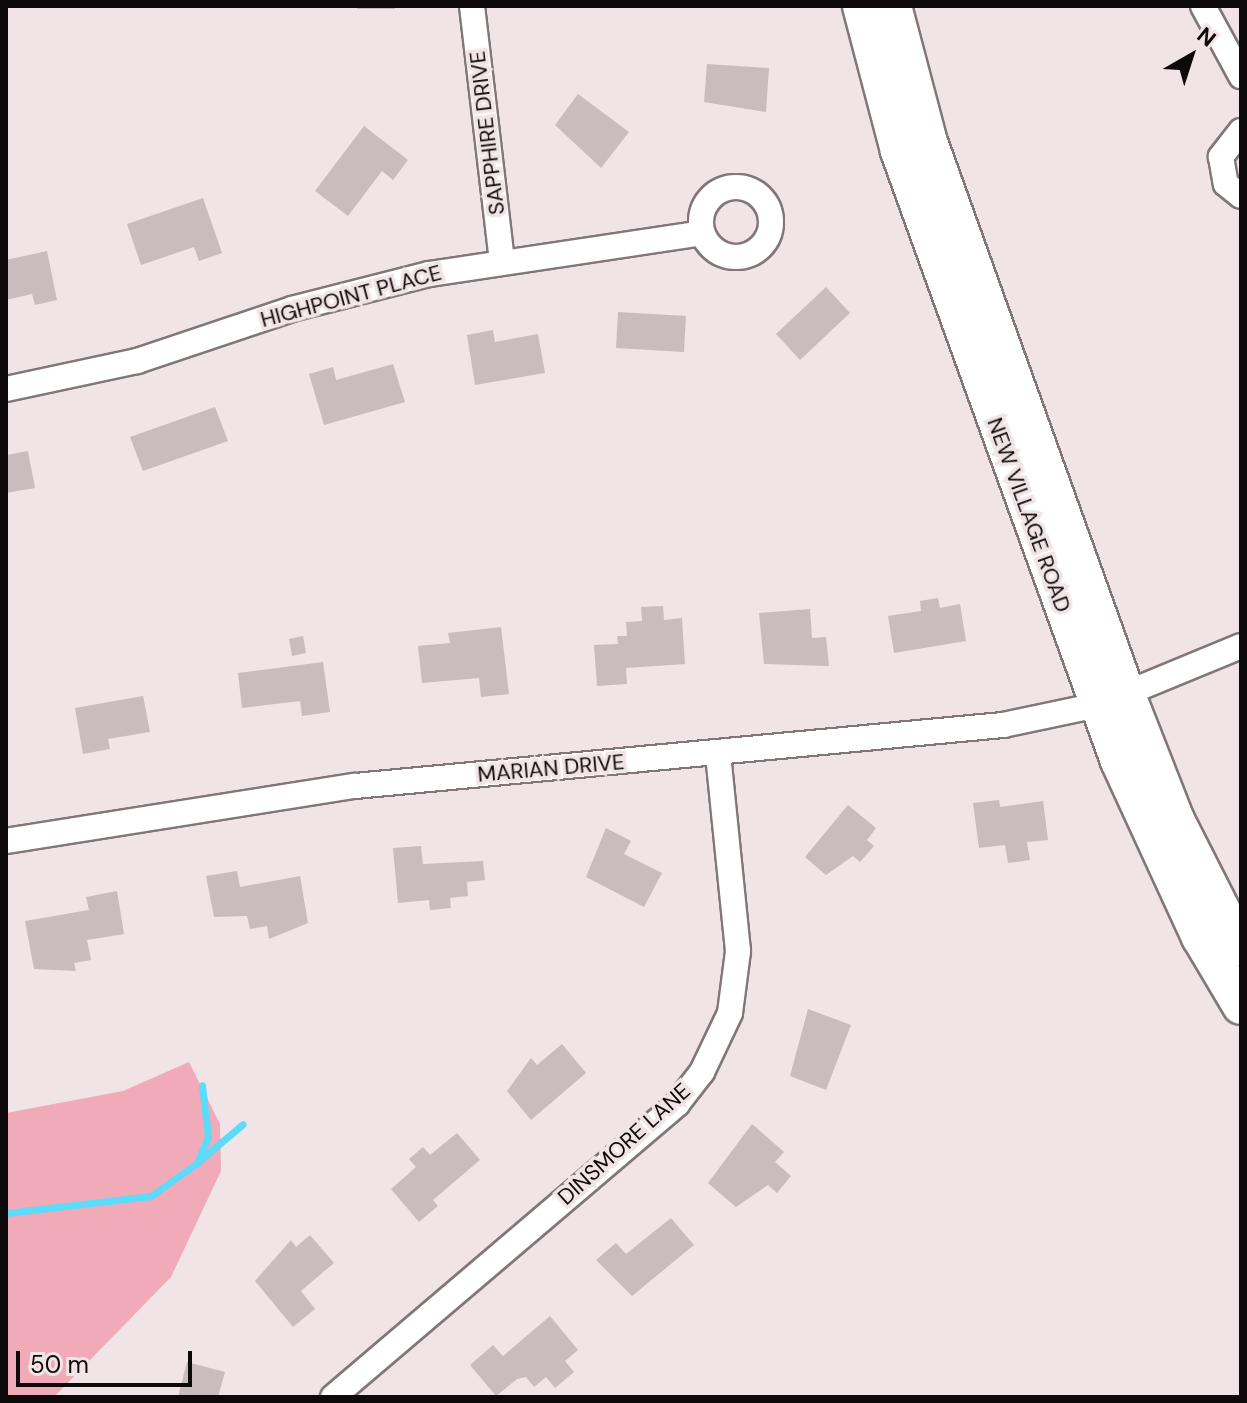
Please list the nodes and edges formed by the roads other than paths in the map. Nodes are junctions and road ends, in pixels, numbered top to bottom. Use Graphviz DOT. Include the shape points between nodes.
graph roads {
  1 [pos="472,6"];
  2 [pos="861,6"];
  3 [pos="893,6"];
  4 [pos="1203,6"];
  5 [pos="1241,76"];
  6 [pos="1241,131"];
  7 [pos="1241,196"];
  8 [pos="702,233"];
  9 [pos="502,261"];
  10 [pos="6,389"];
  11 [pos="1241,646"];
  12 [pos="1112,700"];
  13 [pos="718,753"];
  14 [pos="6,841"];
  15 [pos="1241,948"];
  16 [pos="1241,1006"];
  17 [pos="333,1397"];
  1 -- 9 [label="street, SAPPHIRE DRIVE"];
  2 -- 12 [label="main road, NEW VILLAGE ROAD" via="899,151"];
  3 -- 12 [label="main road, NEW VILLAGE ROAD" via="929,142"];
  4 -- 5 [label="street"];
  6 -- 7 [label="street" via="1221,157 1226,184"];
  8 -- 9 [label="street, HIGHPOINT PLACE"];
  9 -- 10 [label="street, HIGHPOINT PLACE" via="373,287 137,361"];
  11 -- 12 [label="street, MARIAN DRIVE"];
  12 -- 13 [label="street, MARIAN DRIVE" via="967,730"];
  12 -- 15 [label="main road, NEW VILLAGE ROAD"];
  12 -- 16 [label="main road, NEW VILLAGE ROAD" via="1148,833"];
  13 -- 14 [label="street, MARIAN DRIVE" via="355,786"];
  13 -- 17 [label="street, DINSMORE LANE" via="738,951 730,1013 702,1072 677,1104"];
}
